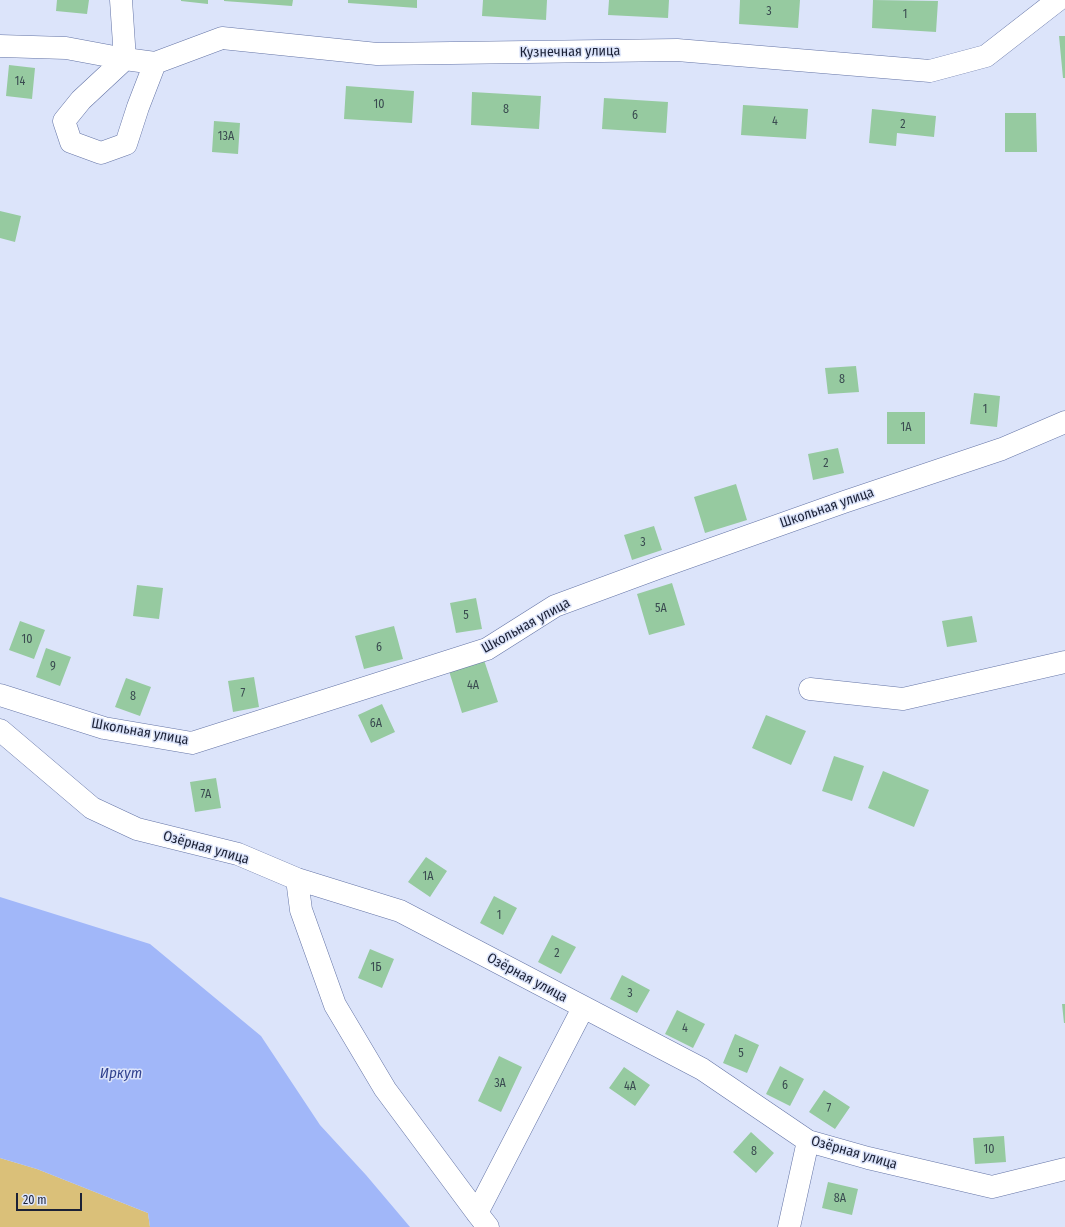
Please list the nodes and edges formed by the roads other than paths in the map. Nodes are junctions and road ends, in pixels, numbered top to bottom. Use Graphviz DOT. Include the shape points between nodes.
graph roads {
  1 [pos="121,0"];
  2 [pos="1058,0"];
  3 [pos="0,46"];
  4 [pos="125,59"];
  5 [pos="155,63"];
  6 [pos="1065,422"];
  7 [pos="1065,662"];
  8 [pos="810,689"];
  9 [pos="0,695"];
  10 [pos="0,730"];
  11 [pos="296,879"];
  12 [pos="583,1008"];
  13 [pos="808,1141"];
  14 [pos="1065,1169"];
  15 [pos="483,1220"];
  16 [pos="789,1227"];
  1 -- 4 [label="street"];
  2 -- 5 [label="street, Кузнечная улица" via="986,56 930,71 677,50 376,54 222,38"];
  3 -- 4 [label="street, Кузнечная улица" via="66,48"];
  4 -- 5 [label="street, Кузнечная улица"];
  4 -- 5 [label="street" via="81,100 64,122 71,142 102,153 126,144"];
  6 -- 9 [label="street, Школьная улица" via="1002,449 844,502 555,606 488,650 192,743 104,728"];
  7 -- 8 [label="street" via="903,699"];
  10 -- 11 [label="street, Озёрная улица" via="92,808 137,829 238,854"];
  11 -- 12 [label="street, Озёрная улица" via="400,911"];
  11 -- 15 [label="street" via="300,910 334,1005 385,1089"];
  12 -- 13 [label="street, Озёрная улица" via="702,1070"];
  12 -- 15 [label="street"];
  13 -- 14 [label="street, Озёрная улица" via="992,1187"];
  13 -- 16 [label="street"];
}
